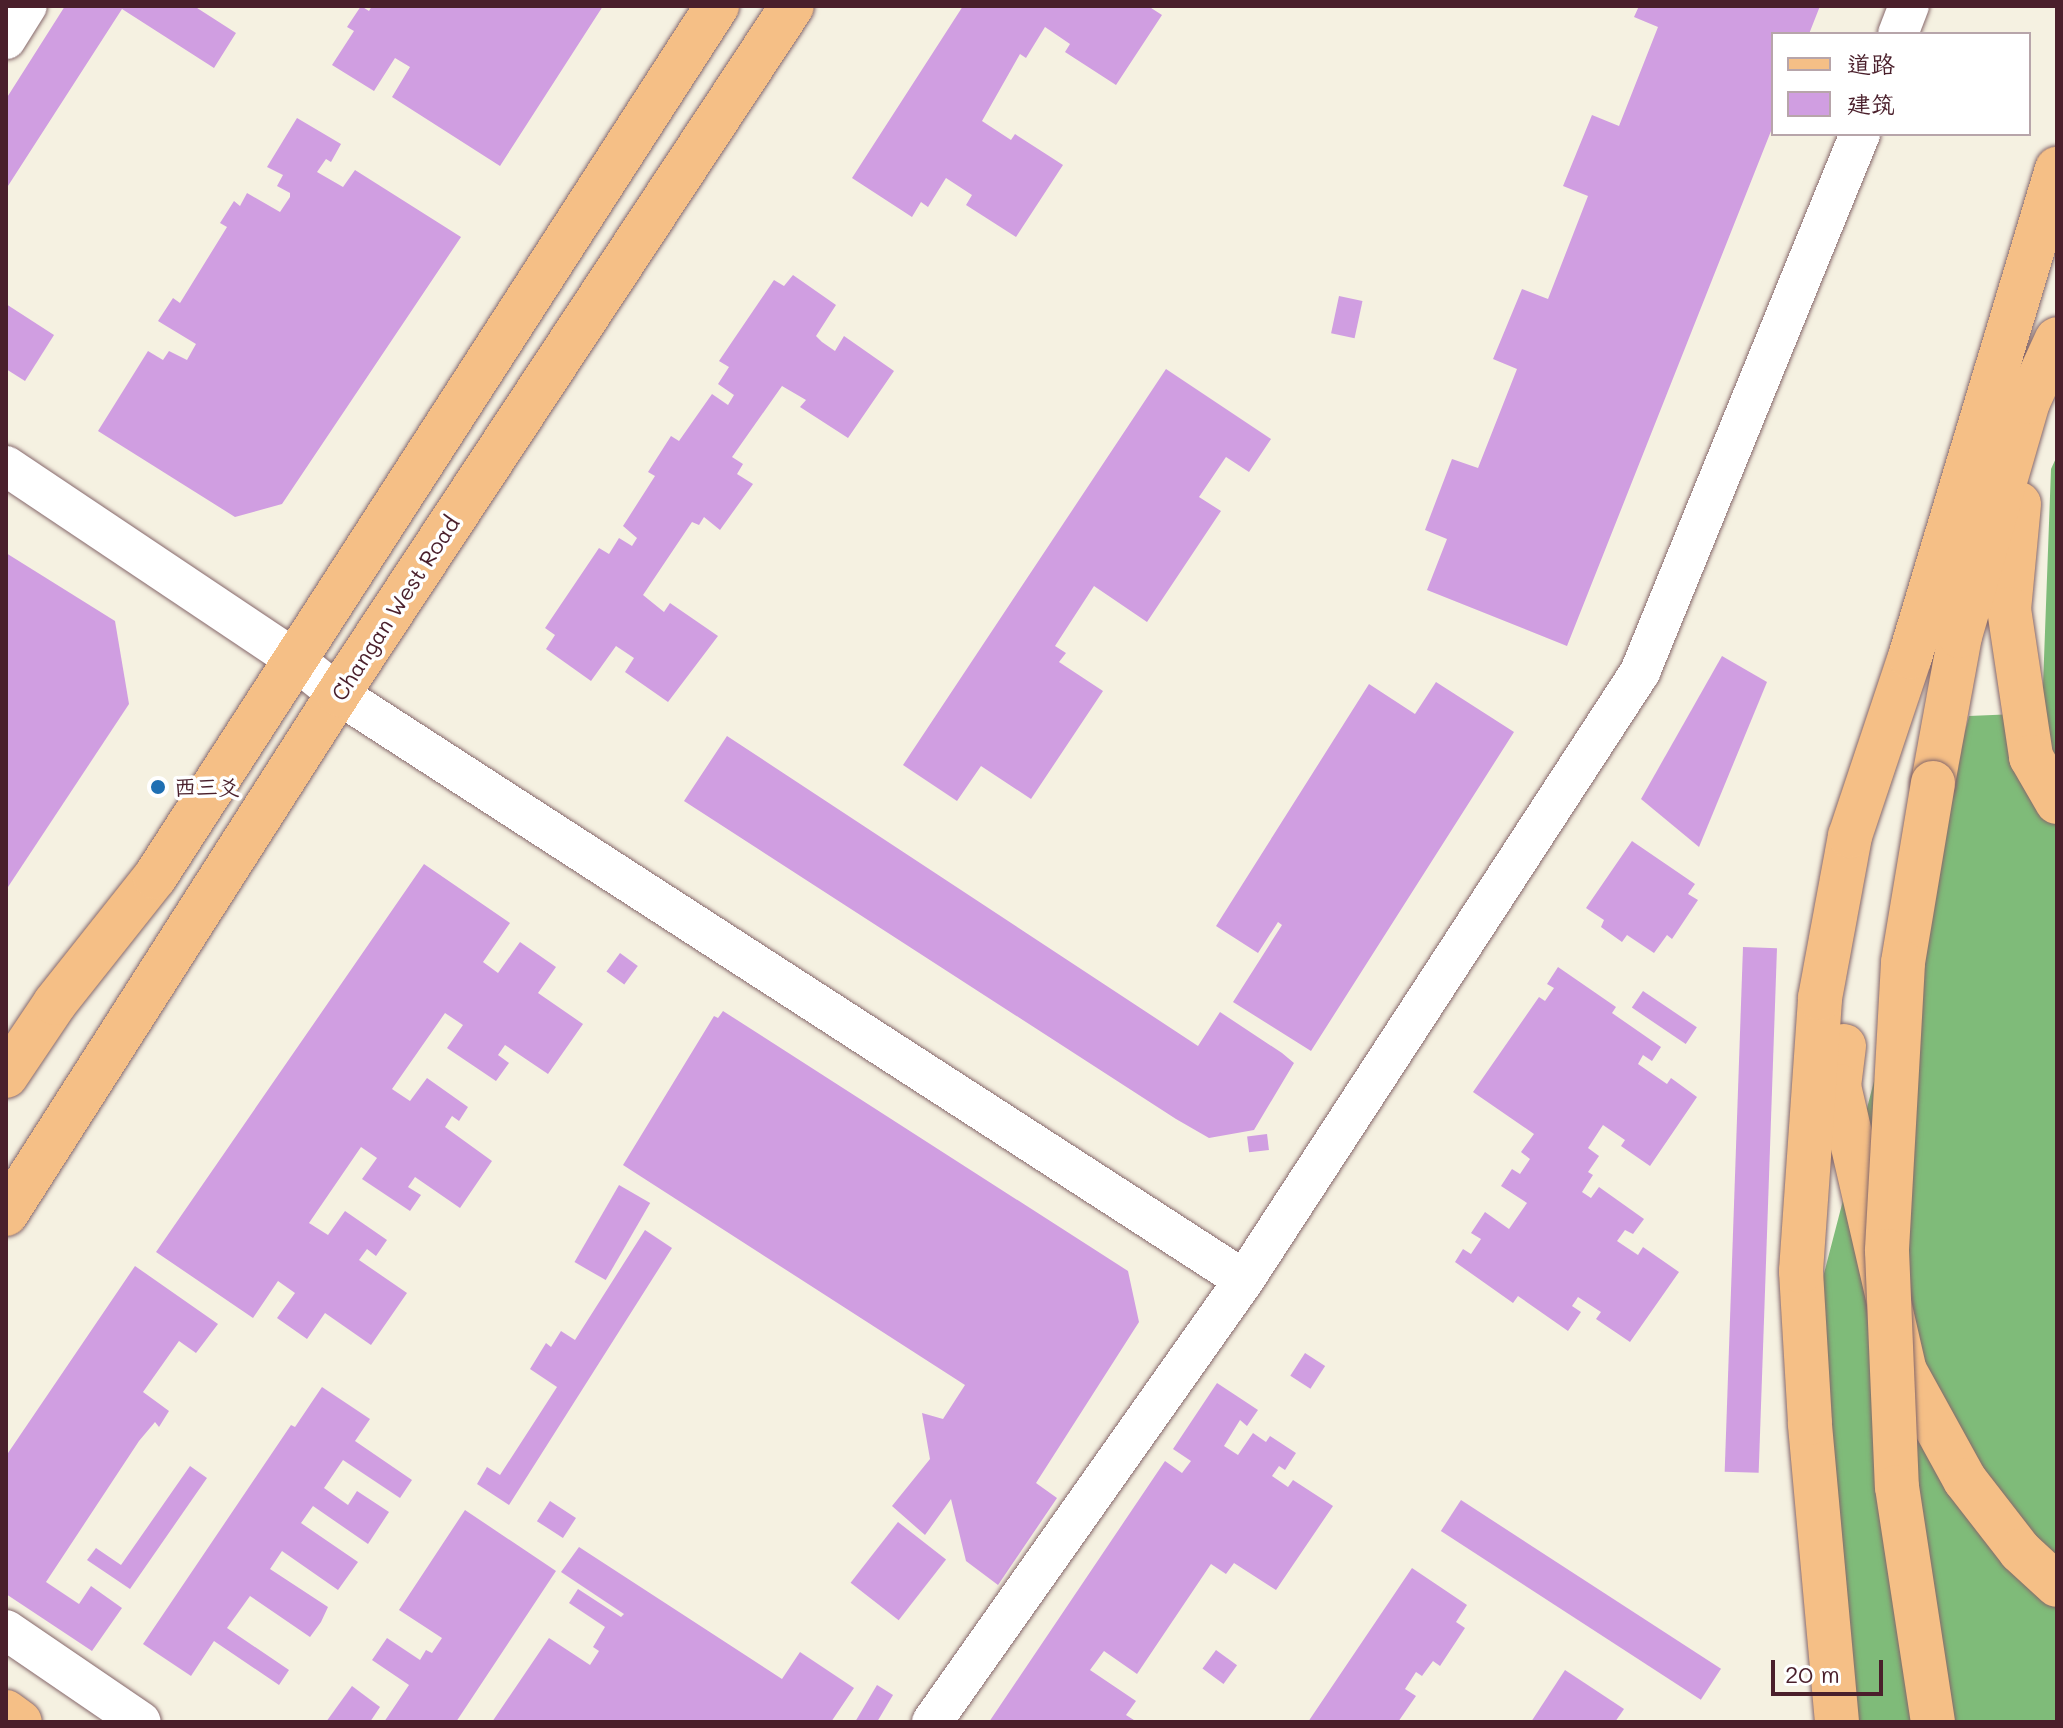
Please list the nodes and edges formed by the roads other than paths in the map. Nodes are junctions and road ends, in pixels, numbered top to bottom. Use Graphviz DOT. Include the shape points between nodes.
graph roads {
  1 [pos="27,6"];
  2 [pos="717,6"];
  3 [pos="792,6"];
  4 [pos="1909,6"];
  5 [pos="1899,32"];
  6 [pos="6,39"];
  7 [pos="1859,136"];
  8 [pos="2057,169"];
  9 [pos="2057,339"];
  10 [pos="2028,402"];
  11 [pos="6,466"];
  12 [pos="1910,657"];
  13 [pos="294,659"];
  14 [pos="338,694"];
  15 [pos="2057,802"];
  16 [pos="6,1076"];
  17 [pos="6,1214"];
  18 [pos="1244,1280"];
  19 [pos="2057,1585"];
  20 [pos="6,1630"];
  21 [pos="6,1712"];
  22 [pos="20,1722"];
  23 [pos="141,1722"];
  24 [pos="932,1722"];
  25 [pos="1837,1722"];
  26 [pos="1933,1722"];
  1 -- 6 [label="street"];
  2 -- 13 [label="main road"];
  3 -- 14 [label="main road, Changan West Road"];
  4 -- 5 [label="street"];
  7 -- 18 [label="street" via="1640,672"];
  8 -- 12 [label="main road"];
  9 -- 10 [label="main road"];
  10 -- 15 [label="main road" via="2009,609 2031,757"];
  10 -- 26 [label="main road, bridge" via="1960,636 1903,963 1887,1251 1897,1487"];
  11 -- 13 [label="street"];
  12 -- 19 [label="main road, bridge" via="1867,871 1839,1086 1905,1371 1965,1480 2020,1551"];
  12 -- 25 [label="main road" via="1850,836 1820,998 1801,1271"];
  13 -- 14 [label="street"];
  13 -- 16 [label="main road" via="155,877 55,1003"];
  14 -- 17 [label="main road, Changan West Road"];
  14 -- 18 [label="street"];
  18 -- 24 [label="street"];
  20 -- 23 [label="street"];
  21 -- 22 [label="main road"];
}
